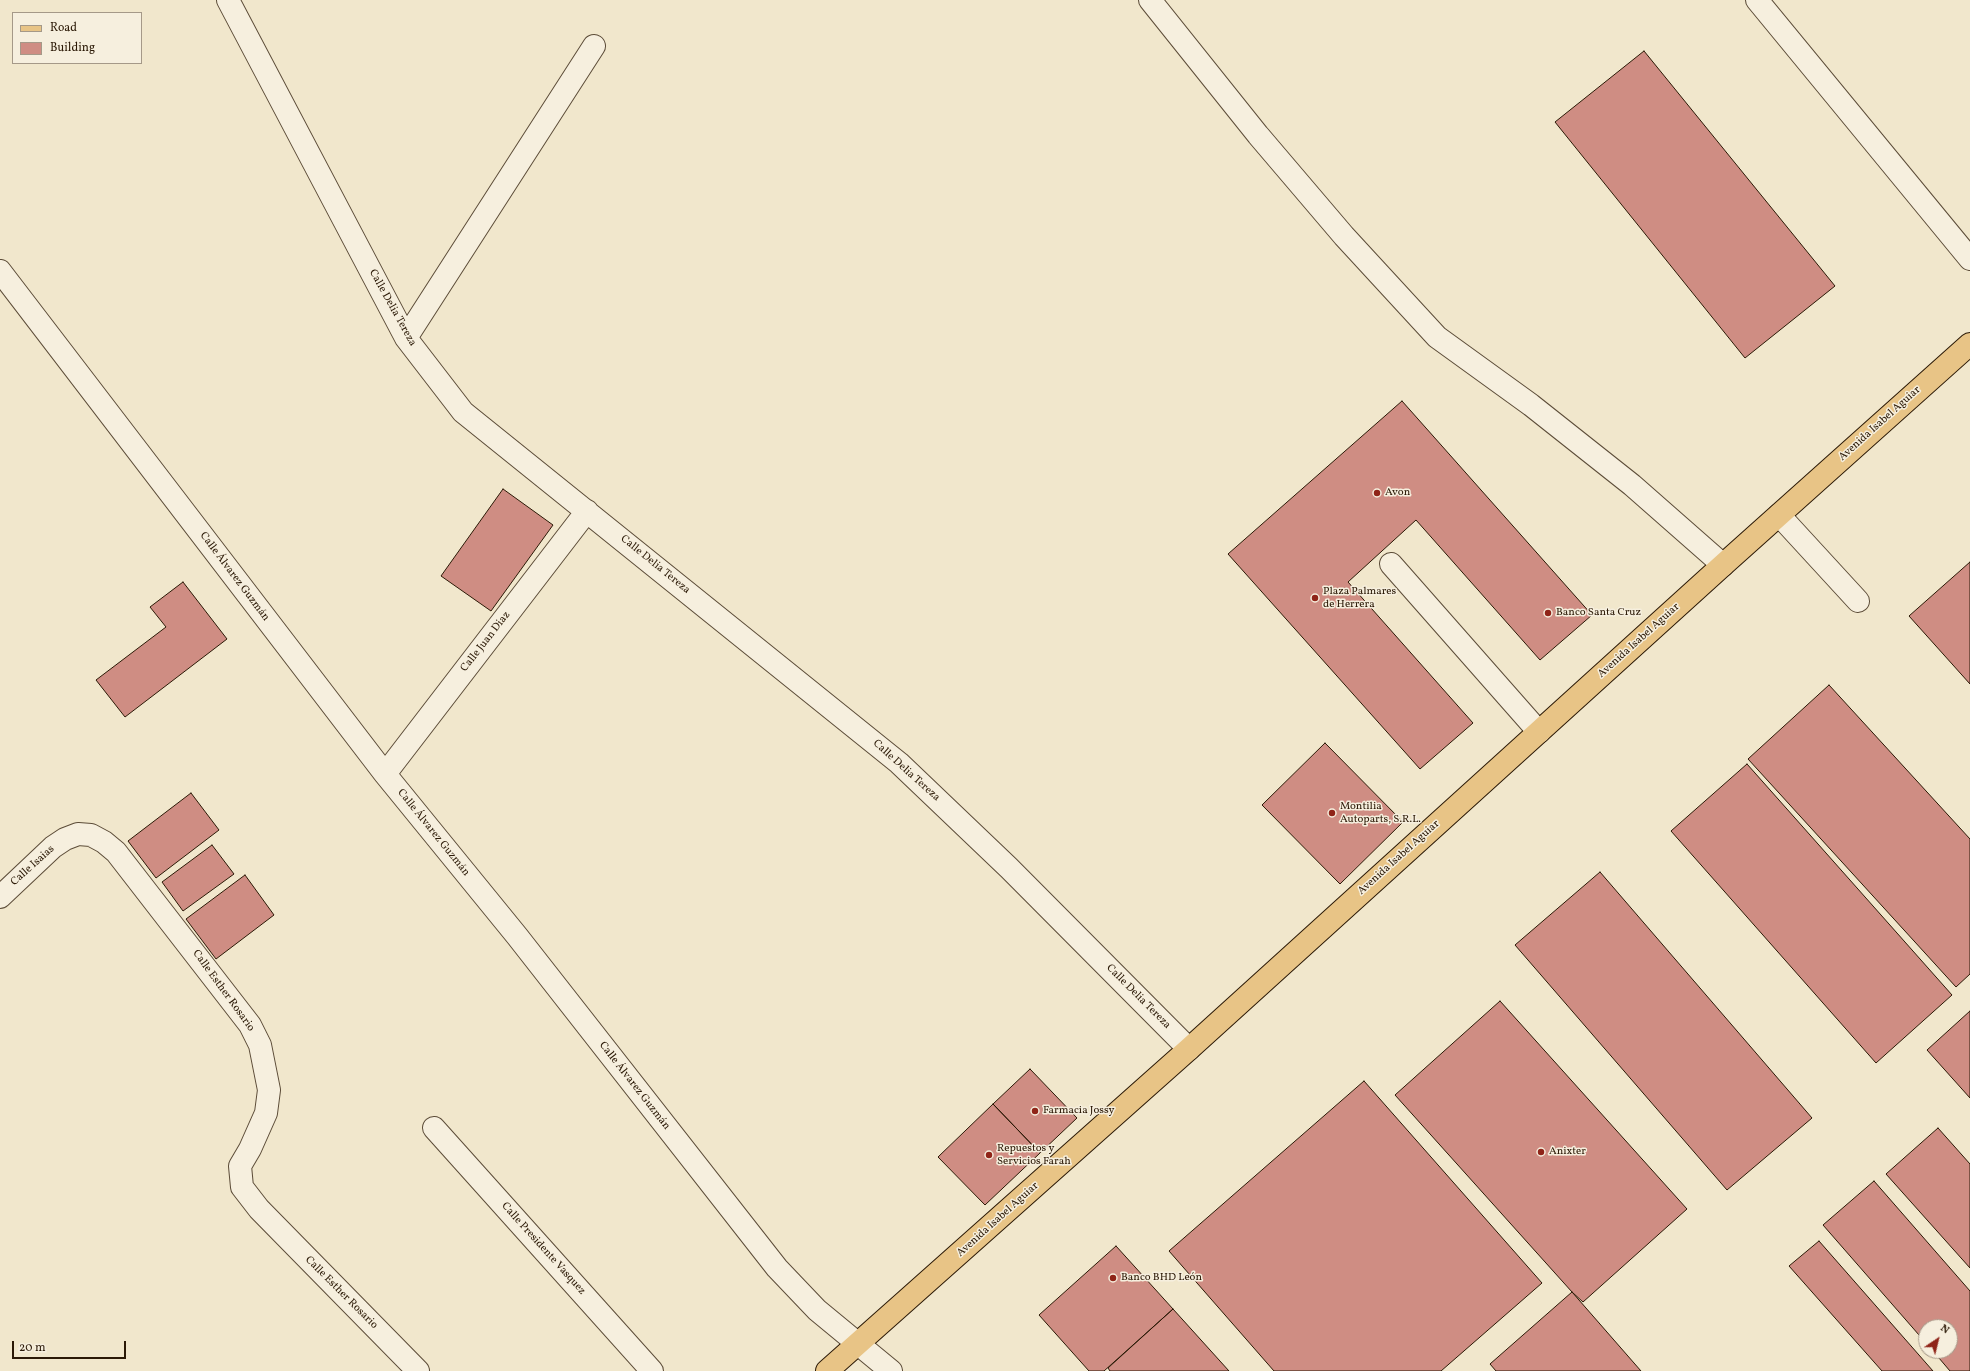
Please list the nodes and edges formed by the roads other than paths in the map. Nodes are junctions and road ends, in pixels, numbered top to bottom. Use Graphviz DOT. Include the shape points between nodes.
graph roads {
  1 [pos="228,0"];
  2 [pos="1150,0"];
  3 [pos="1757,0"];
  4 [pos="594,46"];
  5 [pos="1970,259"];
  6 [pos="0,271"];
  7 [pos="406,338"];
  8 [pos="1970,344"];
  9 [pos="587,511"];
  10 [pos="1778,515"];
  11 [pos="1390,564"];
  12 [pos="1723,565"];
  13 [pos="1858,601"];
  14 [pos="1539,732"];
  15 [pos="385,774"];
  16 [pos="91,835"];
  17 [pos="0,896"];
  18 [pos="1189,1049"];
  19 [pos="434,1128"];
  20 [pos="859,1343"];
  21 [pos="418,1371"];
  22 [pos="652,1371"];
  23 [pos="827,1371"];
  24 [pos="891,1371"];
  1 -- 7 [label="street, Calle Delia Tereza"];
  2 -- 12 [label="street" via="1268,147 1344,236 1437,337 1531,405 1632,485"];
  3 -- 5 [label="street"];
  4 -- 7 [label="street"];
  6 -- 15 [label="street, Calle Álvarez Guzmán"];
  7 -- 9 [label="street, Calle Delia Tereza" via="463,412"];
  8 -- 10 [label="main road, Avenida Isabel Aguiar"];
  9 -- 15 [label="street, Calle Juan Diaz"];
  9 -- 18 [label="street, Calle Delia Tereza" via="899,763 1015,874"];
  10 -- 12 [label="main road, Avenida Isabel Aguiar"];
  10 -- 13 [label="street"];
  11 -- 14 [label="street"];
  12 -- 14 [label="main road, Avenida Isabel Aguiar"];
  14 -- 18 [label="main road, Avenida Isabel Aguiar"];
  15 -- 20 [label="street, Calle Álvarez Guzmán" via="517,936 777,1268 817,1310"];
  16 -- 17 [label="street, Calle Isaias" via="78,834 53,847"];
  16 -- 21 [label="street, Calle Esther Rosario" via="104,842 127,864 250,1025 260,1045 269,1090 266,1113 240,1166 242,1186 259,1209"];
  18 -- 20 [label="main road, Avenida Isabel Aguiar"];
  19 -- 22 [label="street, Calle Presidente Vasquez"];
  20 -- 23 [label="main road, Avenida Isabel Aguiar"];
  20 -- 24 [label="street, Calle Álvarez Guzmán"];
}
